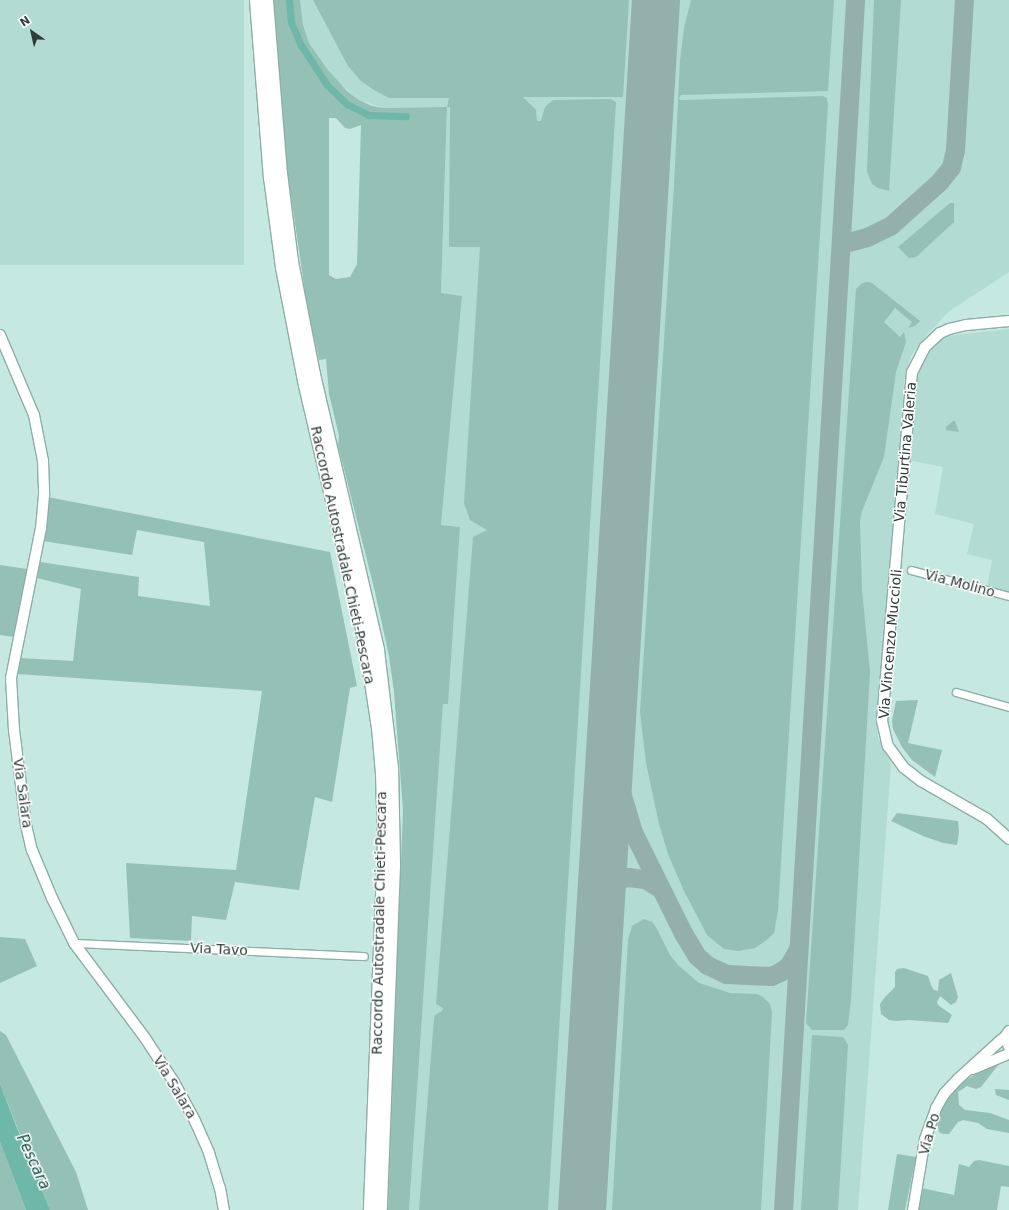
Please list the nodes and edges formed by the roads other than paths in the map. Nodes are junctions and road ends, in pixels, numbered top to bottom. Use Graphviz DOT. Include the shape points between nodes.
graph roads {
  1 [pos="256,0"];
  2 [pos="266,0"];
  3 [pos="1009,322"];
  4 [pos="0,335"];
  5 [pos="897,555"];
  6 [pos="911,570"];
  7 [pos="1009,596"];
  8 [pos="956,692"];
  9 [pos="1009,707"];
  10 [pos="1009,839"];
  11 [pos="74,943"];
  12 [pos="364,956"];
  13 [pos="1008,1038"];
  14 [pos="1009,1054"];
  15 [pos="969,1070"];
  16 [pos="224,1210"];
  17 [pos="370,1210"];
  18 [pos="380,1210"];
  19 [pos="913,1210"];
  1 -- 17 [label="highway, Raccordo Autostradale Chieti-Pescara" via="270,177 282,267 305,385 364,636 378,727 384,842"];
  2 -- 18 [label="highway, Raccordo Autostradale Chieti-Pescara" via="280,173 291,261 313,374 376,644 390,753 393,865"];
  3 -- 5 [label="street, Via Tiburtina Valeria" via="966,325 949,329 932,339 915,364 910,388"];
  4 -- 11 [label="street, Via Salara" via="34,415 44,480 43,511 37,550 11,678 14,730 26,825 32,850"];
  5 -- 10 [label="street, Via Vincenzo Muccioli" via="882,721 886,740 895,756 911,774 987,819"];
  6 -- 7 [label="street, Via Molino"];
  8 -- 9 [label="street"];
  11 -- 12 [label="street, Via Tavo"];
  11 -- 16 [label="street, Via Salara" via="145,1038 174,1082 209,1153"];
  13 -- 15 [label="street, Via Po" via="1001,1040"];
  14 -- 15 [label="street, Via Po"];
  15 -- 19 [label="street, Via Po" via="944,1094 931,1120"];
}
